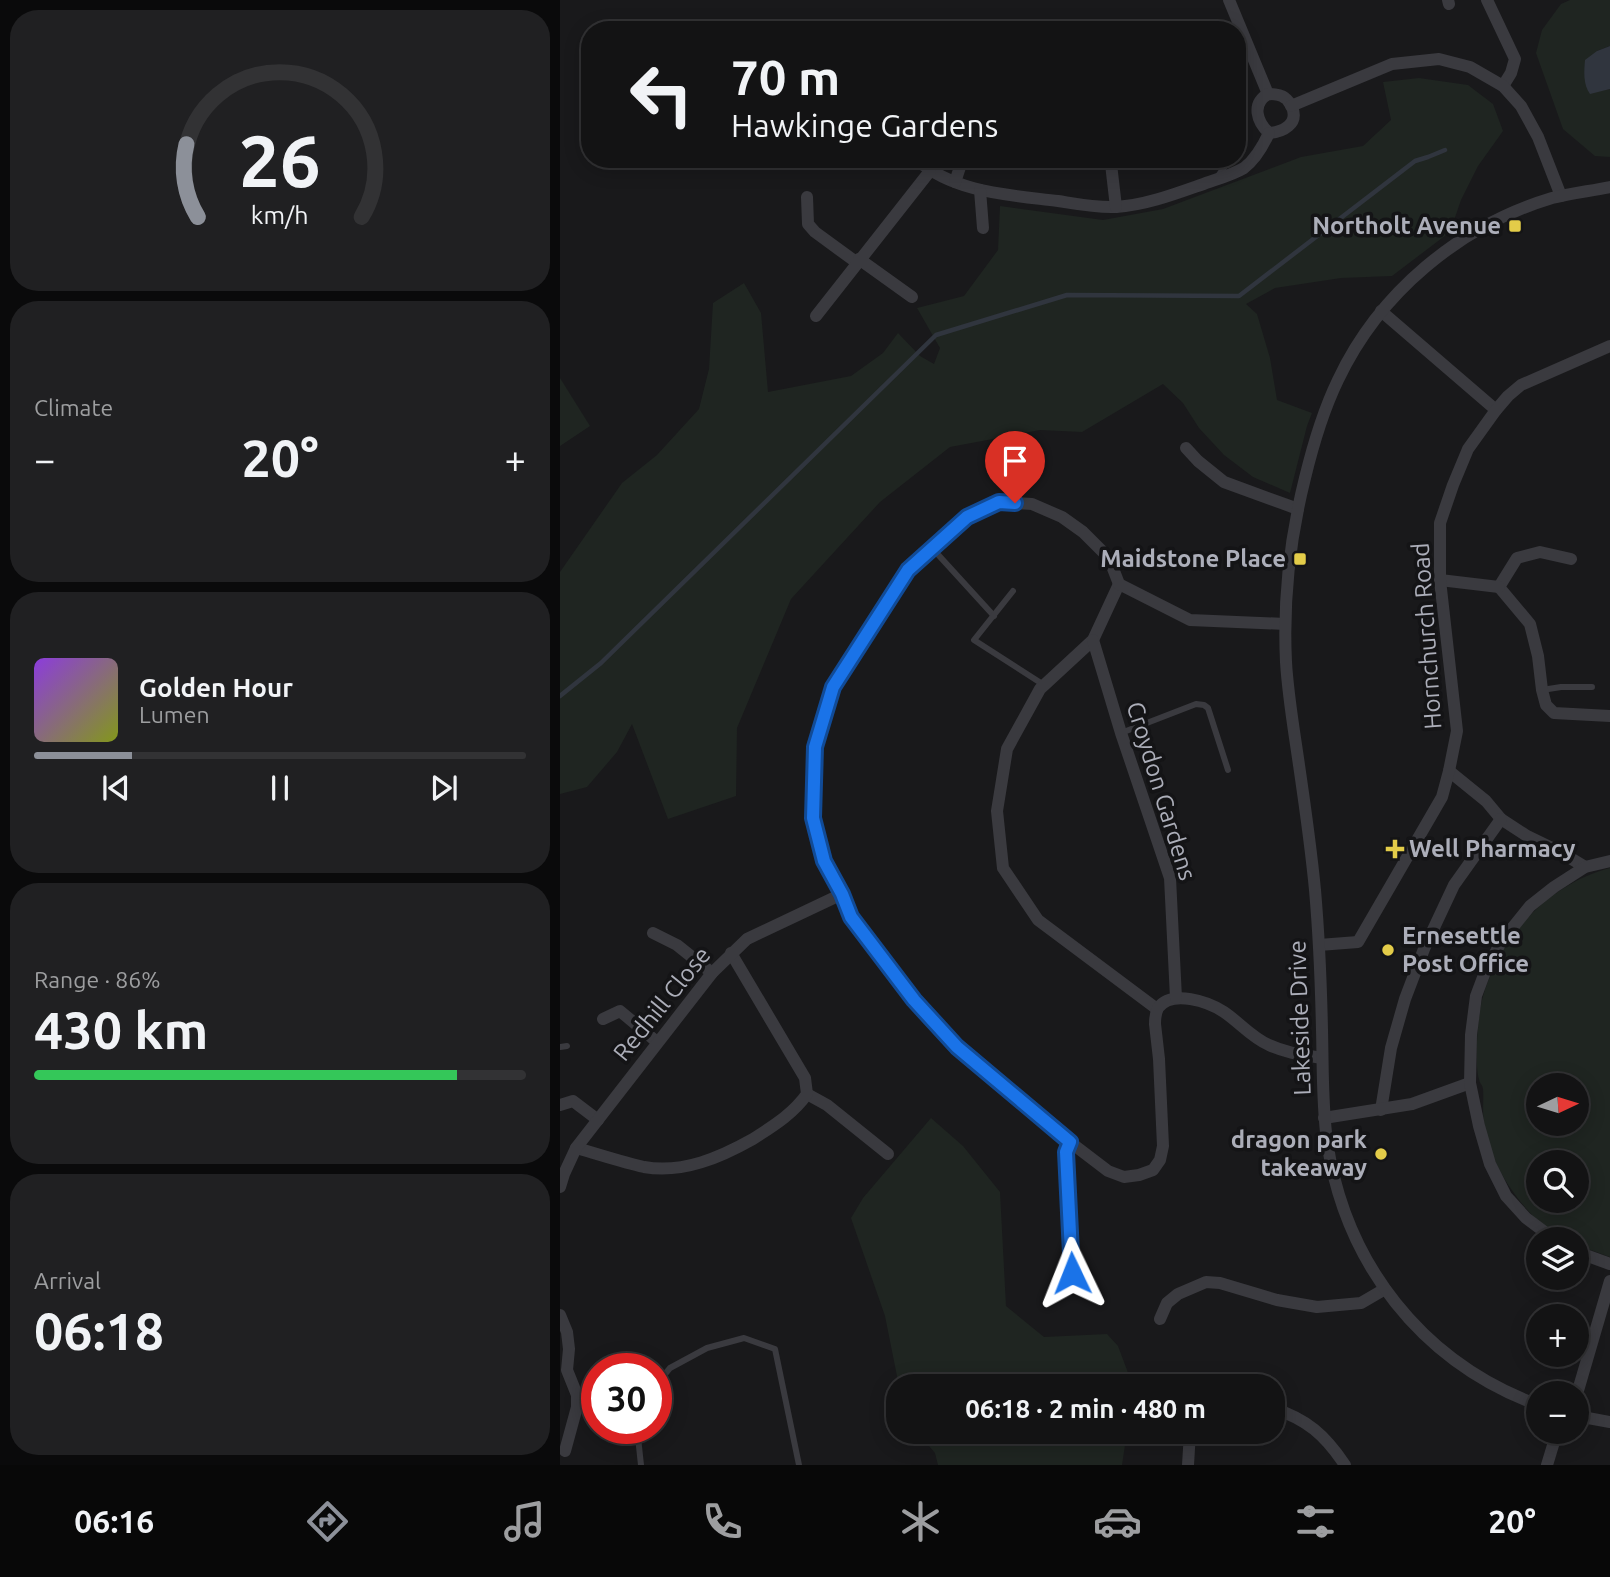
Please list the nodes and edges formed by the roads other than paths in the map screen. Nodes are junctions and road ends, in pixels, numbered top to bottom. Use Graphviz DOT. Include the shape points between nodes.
graph roads {
  1 [pos="1229,0"];
  2 [pos="1487,0"];
  3 [pos="1238,21"];
  4 [pos="1246,41"];
  5 [pos="1503,86"];
  6 [pos="1268,94"];
  7 [pos="1291,106"];
  8 [pos="1269,133"];
  9 [pos="1246,166"];
  10 [pos="926,168"];
  11 [pos="960,168"];
  12 [pos="1111,168"];
  13 [pos="1223,168"];
  14 [pos="1244,168"];
  15 [pos="930,171"];
  16 [pos="1214,180"];
  17 [pos="955,182"];
  18 [pos="1610,187"];
  19 [pos="980,190"];
  20 [pos="1561,196"];
  21 [pos="807,197"];
  22 [pos="1116,207"];
  23 [pos="983,228"];
  24 [pos="858,261"];
  25 [pos="912,297"];
  26 [pos="1381,311"];
  27 [pos="816,316"];
  28 [pos="1610,346"];
  29 [pos="1496,410"];
  30 [pos="1186,448"];
  31 [pos="1298,509"];
  32 [pos="932,548"];
  33 [pos="1571,559"];
  34 [pos="1440,580"];
  35 [pos="1119,584"];
  36 [pos="1499,587"];
  37 [pos="1013,591"];
  38 [pos="994,615"];
  39 [pos="1285,624"];
  40 [pos="1093,640"];
  41 [pos="1044,685"];
  42 [pos="1592,687"];
  43 [pos="1542,690"];
  44 [pos="1610,716"];
  45 [pos="1121,733"];
  46 [pos="1228,770"];
  47 [pos="1449,771"];
  48 [pos="1501,819"];
  49 [pos="1610,861"];
  50 [pos="1585,867"];
  51 [pos="842,894"];
  52 [pos="653,933"];
  53 [pos="1319,945"];
  54 [pos="731,953"];
  55 [pos="712,973"];
  56 [pos="1176,998"];
  57 [pos="1157,1009"];
  58 [pos="603,1019"];
  59 [pos="657,1042"];
  60 [pos="1322,1058"];
  61 [pos="1470,1083"];
  62 [pos="807,1094"];
  63 [pos="560,1105"];
  64 [pos="1381,1110"];
  65 [pos="1324,1118"];
  66 [pos="598,1120"];
  67 [pos="1070,1142"];
  68 [pos="576,1148"];
  69 [pos="888,1154"];
  70 [pos="560,1187"];
  71 [pos="1538,1227"];
  72 [pos="1589,1256"];
  73 [pos="1610,1264"];
  74 [pos="1072,1273"];
  75 [pos="1610,1281"];
  76 [pos="1385,1289"];
  77 [pos="560,1315"];
  78 [pos="1160,1318"];
  79 [pos="672,1367"];
  80 [pos="1581,1381"];
  81 [pos="1526,1400"];
  82 [pos="1285,1413"];
  83 [pos="1589,1418"];
  84 [pos="1610,1422"];
  85 [pos="639,1444"];
  86 [pos="1189,1444"];
  87 [pos="1553,1444"];
  88 [pos="565,1451"];
  89 [pos="641,1465"];
  90 [pos="799,1465"];
  91 [pos="1188,1465"];
  92 [pos="1345,1465"];
  93 [pos="1546,1465"];
  1 -- 3 [label="street"];
  2 -- 5 [label="street" via="1515,59"];
  4 -- 6 [label="street"];
  5 -- 7 [label="street" via="1471,67 1420,60 1392,64"];
  5 -- 20 [label="street" via="1538,137"];
  6 -- 7 [label="street" via="1286,98"];
  6 -- 8 [label="street" via="1257,106 1261,126"];
  7 -- 8 [label="street" via="1294,115 1288,128"];
  8 -- 9 [label="street"];
  10 -- 15 [label="street"];
  11 -- 17 [label="street"];
  12 -- 22 [label="street"];
  13 -- 16 [label="lane"];
  14 -- 16 [label="street"];
  15 -- 17 [label="street"];
  15 -- 24 [label="street"];
  16 -- 22 [label="street"];
  17 -- 19 [label="street"];
  18 -- 20 [label="street"];
  19 -- 22 [label="street"];
  19 -- 23 [label="street"];
  20 -- 26 [label="street, Lakeside Drive" via="1481,228 1409,281"];
  21 -- 24 [label="street" via="808,224"];
  24 -- 25 [label="street"];
  24 -- 27 [label="street"];
  26 -- 29 [label="street"];
  26 -- 31 [label="street, Lakeside Drive" via="1332,391"];
  28 -- 29 [label="street, Hornchurch Road" via="1521,385"];
  29 -- 34 [label="street, Hornchurch Road" via="1468,449 1440,523"];
  30 -- 31 [label="street" via="1224,482"];
  31 -- 39 [label="street, Lakeside Drive"];
  32 -- 35 [label="street" via="967,517 999,502 1032,503 1083,532 1109,558"];
  32 -- 38 [label="lane"];
  32 -- 51 [label="street" via="908,570 833,687 815,747 813,818 824,861"];
  33 -- 36 [label="street" via="1540,552 1517,558"];
  34 -- 36 [label="street"];
  34 -- 47 [label="street, Hornchurch Road" via="1457,732"];
  35 -- 39 [label="street" via="1190,620"];
  35 -- 40 [label="street"];
  36 -- 43 [label="street" via="1530,624"];
  37 -- 38 [label="lane"];
  38 -- 41 [label="lane" via="974,640"];
  39 -- 53 [label="street, Lakeside Drive" via="1288,688"];
  40 -- 41 [label="street"];
  40 -- 45 [label="street, Croydon Gardens"];
  41 -- 57 [label="street" via="1007,749 997,808 1003,868 1038,920"];
  42 -- 43 [label="lane"];
  43 -- 44 [label="street" via="1553,713"];
  45 -- 46 [label="lane" via="1196,704 1204,705"];
  45 -- 56 [label="street, Croydon Gardens" via="1170,878"];
  47 -- 48 [label="street"];
  47 -- 53 [label="street, Hornchurch Road" via="1442,797 1358,942"];
  48 -- 50 [label="street"];
  48 -- 64 [label="street" via="1454,886 1424,949 1391,1048"];
  49 -- 50 [label="street"];
  50 -- 61 [label="street" via="1530,906 1501,942 1485,972 1476,996"];
  51 -- 54 [label="street, Redhill Close" via="747,939"];
  51 -- 67 [label="street" via="851,917 948,1038"];
  52 -- 55 [label="street" via="677,945"];
  53 -- 60 [label="street, Lakeside Drive"];
  54 -- 55 [label="street, Redhill Close"];
  54 -- 62 [label="street" via="805,1078"];
  55 -- 59 [label="street, Redhill Close"];
  56 -- 57 [label="street"];
  56 -- 60 [label="street" via="1208,1003 1266,1044"];
  57 -- 67 [label="street" via="1160,1160 1153,1170 1124,1177 1108,1171"];
  58 -- 59 [label="street" via="620,1011"];
  59 -- 66 [label="street, Redhill Close"];
  60 -- 65 [label="street, Lakeside Drive"];
  61 -- 64 [label="street"];
  61 -- 71 [label="street" via="1490,1164 1506,1196"];
  62 -- 68 [label="street" via="787,1116 760,1134 728,1153 690,1166 646,1167"];
  62 -- 69 [label="street"];
  63 -- 66 [label="street" via="573,1101"];
  64 -- 65 [label="street"];
  65 -- 76 [label="street, Lakeside Drive" via="1345,1212"];
  66 -- 68 [label="street, Redhill Close"];
  67 -- 74 [label="street" via="1066,1152"];
  68 -- 70 [label="street, Redhill Close"];
  72 -- 73 [label="street"];
  75 -- 80 [label="street"];
  76 -- 78 [label="street" via="1361,1303 1317,1307 1206,1282 1178,1294"];
  76 -- 81 [label="street, Lakeside Drive" via="1416,1327 1454,1360"];
  77 -- 88 [label="street" via="567,1332 567,1370 577,1395"];
  79 -- 90 [label="lane" via="707,1348 744,1338 775,1349"];
  82 -- 92 [label="street" via="1314,1430"];
  83 -- 84 [label="street"];
  85 -- 89 [label="lane"];
  86 -- 91 [label="street"];
  87 -- 93 [label="street"];
}
